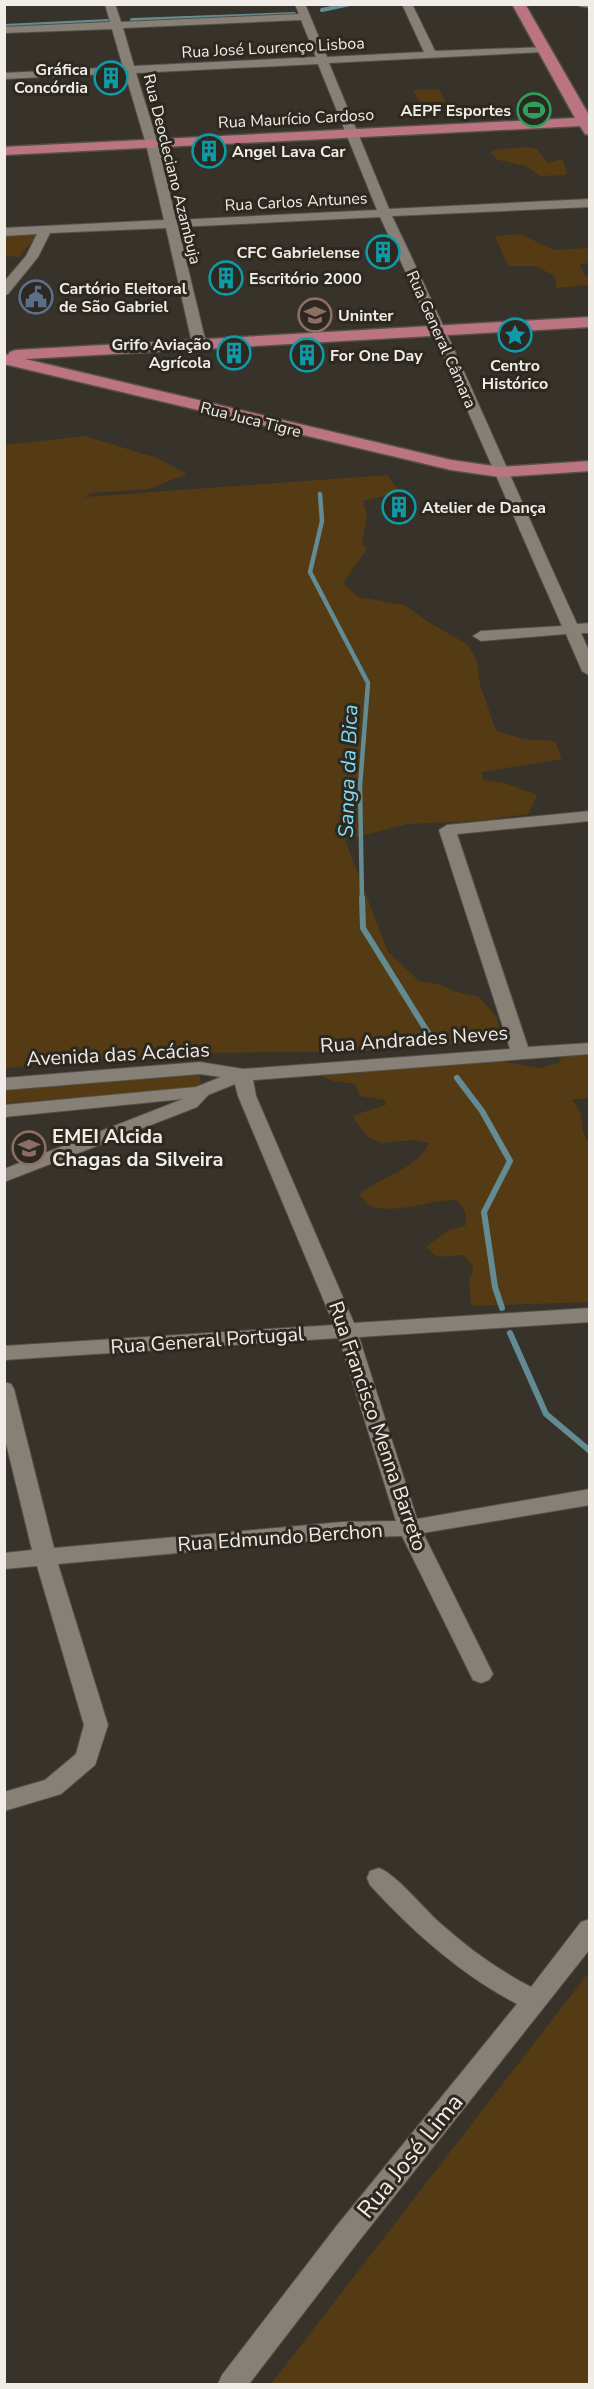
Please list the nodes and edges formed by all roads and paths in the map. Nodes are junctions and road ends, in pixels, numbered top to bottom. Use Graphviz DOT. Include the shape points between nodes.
graph roads {
  1 [pos="110,4"];
  2 [pos="407,4"];
  3 [pos="518,4"];
  4 [pos="583,4"];
  5 [pos="590,6"];
  6 [pos="302,10"];
  7 [pos="4,21"];
  8 [pos="114,21"];
  9 [pos="4,30"];
  10 [pos="544,49"];
  11 [pos="431,55"];
  12 [pos="325,61"];
  13 [pos="131,70"];
  14 [pos="4,76"];
  15 [pos="588,124"];
  16 [pos="353,133"];
  17 [pos="152,144"];
  18 [pos="4,151"];
  19 [pos="590,203"];
  20 [pos="384,213"];
  21 [pos="170,224"];
  22 [pos="46,230"];
  23 [pos="4,232"];
  24 [pos="4,291"];
  25 [pos="590,316"];
  26 [pos="590,322"];
  27 [pos="434,329"];
  28 [pos="199,343"];
  29 [pos="4,345"];
  30 [pos="105,349"];
  31 [pos="4,357"];
  32 [pos="590,466"];
  33 [pos="500,472"];
  34 [pos="590,628"];
  35 [pos="572,629"];
  36 [pos="481,636"];
  37 [pos="590,671"];
  38 [pos="590,816"];
  39 [pos="590,1048"];
  40 [pos="521,1053"];
  41 [pos="243,1075"];
  42 [pos="4,1084"];
  43 [pos="199,1092"];
  44 [pos="4,1111"];
  45 [pos="4,1176"];
  46 [pos="590,1315"];
  47 [pos="347,1331"];
  48 [pos="4,1353"];
  49 [pos="4,1389"];
  50 [pos="590,1497"];
  51 [pos="409,1528"];
  52 [pos="45,1557"];
  53 [pos="4,1561"];
  54 [pos="481,1674"];
  55 [pos="4,1802"];
  56 [pos="379,1878"];
  57 [pos="590,1929"];
  58 [pos="536,2001"];
  59 [pos="232,2385"];
  1 -- 8 [label="street, Rua Deocleciano Azambuja"];
  2 -- 11 [label="street"];
  3 -- 10 [label="main road"];
  4 -- 5 [label="street"];
  6 -- 8 [label="street"];
  6 -- 12 [label="street, Rua General Câmara"];
  7 -- 8 [label="street"];
  8 -- 9 [label="street"];
  8 -- 13 [label="street, Rua Deocleciano Azambuja"];
  10 -- 11 [label="street, Rua José Lourenço Lisboa"];
  10 -- 15 [label="main road"];
  11 -- 12 [label="street, Rua José Lourenço Lisboa"];
  12 -- 13 [label="street, Rua José Lourenço Lisboa"];
  12 -- 16 [label="street, Rua General Câmara"];
  13 -- 14 [label="street, Rua José Lourenço Lisboa"];
  13 -- 17 [label="street, Rua Deocleciano Azambuja"];
  15 -- 16 [label="main road, Rua Maurício Cardoso"];
  16 -- 17 [label="main road, Rua Maurício Cardoso"];
  16 -- 20 [label="street, Rua General Câmara"];
  17 -- 18 [label="main road, Rua Maurício Cardoso"];
  17 -- 21 [label="street, Rua Deocleciano Azambuja"];
  19 -- 20 [label="street, Rua Carlos Antunes"];
  20 -- 21 [label="street, Rua Carlos Antunes"];
  20 -- 27 [label="street, Rua General Câmara"];
  21 -- 22 [label="street, Rua Carlos Antunes"];
  21 -- 28 [label="street, Rua Deocleciano Azambuja"];
  22 -- 23 [label="street, Rua Carlos Antunes"];
  22 -- 24 [label="street" via="32,257"];
  25 -- 27 [label="main road"];
  26 -- 27 [label="main road"];
  27 -- 28 [label="main road"];
  27 -- 33 [label="street, Rua General Câmara"];
  28 -- 30 [label="main road"];
  29 -- 30 [label="main road"];
  30 -- 31 [label="main road"];
  31 -- 33 [label="main road, Rua Juca Tigre" via="334,439"];
  32 -- 33 [label="main road, Rua Juca Tigre"];
  33 -- 35 [label="street, Rua General Câmara"];
  34 -- 35 [label="street"];
  35 -- 36 [label="street"];
  35 -- 37 [label="street, Rua General Câmara"];
  38 -- 40 [label="street" via="447,830"];
  39 -- 40 [label="street, Rua Andrades Neves"];
  40 -- 41 [label="street, Rua Andrades Neves"];
  41 -- 42 [label="street, Avenida das Acácias" via="200,1068"];
  41 -- 43 [label="street, Avenida das Acácias"];
  41 -- 47 [label="street, Rua Francisco Menna Barreto" via="247,1096"];
  43 -- 44 [label="street, Avenida das Acácias"];
  43 -- 45 [label="street" via="190,1103"];
  46 -- 47 [label="street, Rua General Portugal"];
  47 -- 48 [label="street, Rua General Portugal"];
  47 -- 51 [label="street, Rua Francisco Menna Barreto"];
  49 -- 52 [label="street"];
  50 -- 51 [label="street, Rua Edmundo Berchon"];
  51 -- 52 [label="street, Rua Edmundo Berchon" via="342,1530"];
  51 -- 54 [label="street, Rua Francisco Menna Barreto"];
  52 -- 53 [label="street, Rua Edmundo Berchon"];
  52 -- 55 [label="street" via="96,1725 87,1759 53,1787"];
  56 -- 58 [label="street" via="440,1939 480,1971"];
  57 -- 58 [label="street, Rua José Lima"];
  58 -- 59 [label="street, Rua José Lima" via="345,2237"];
}
